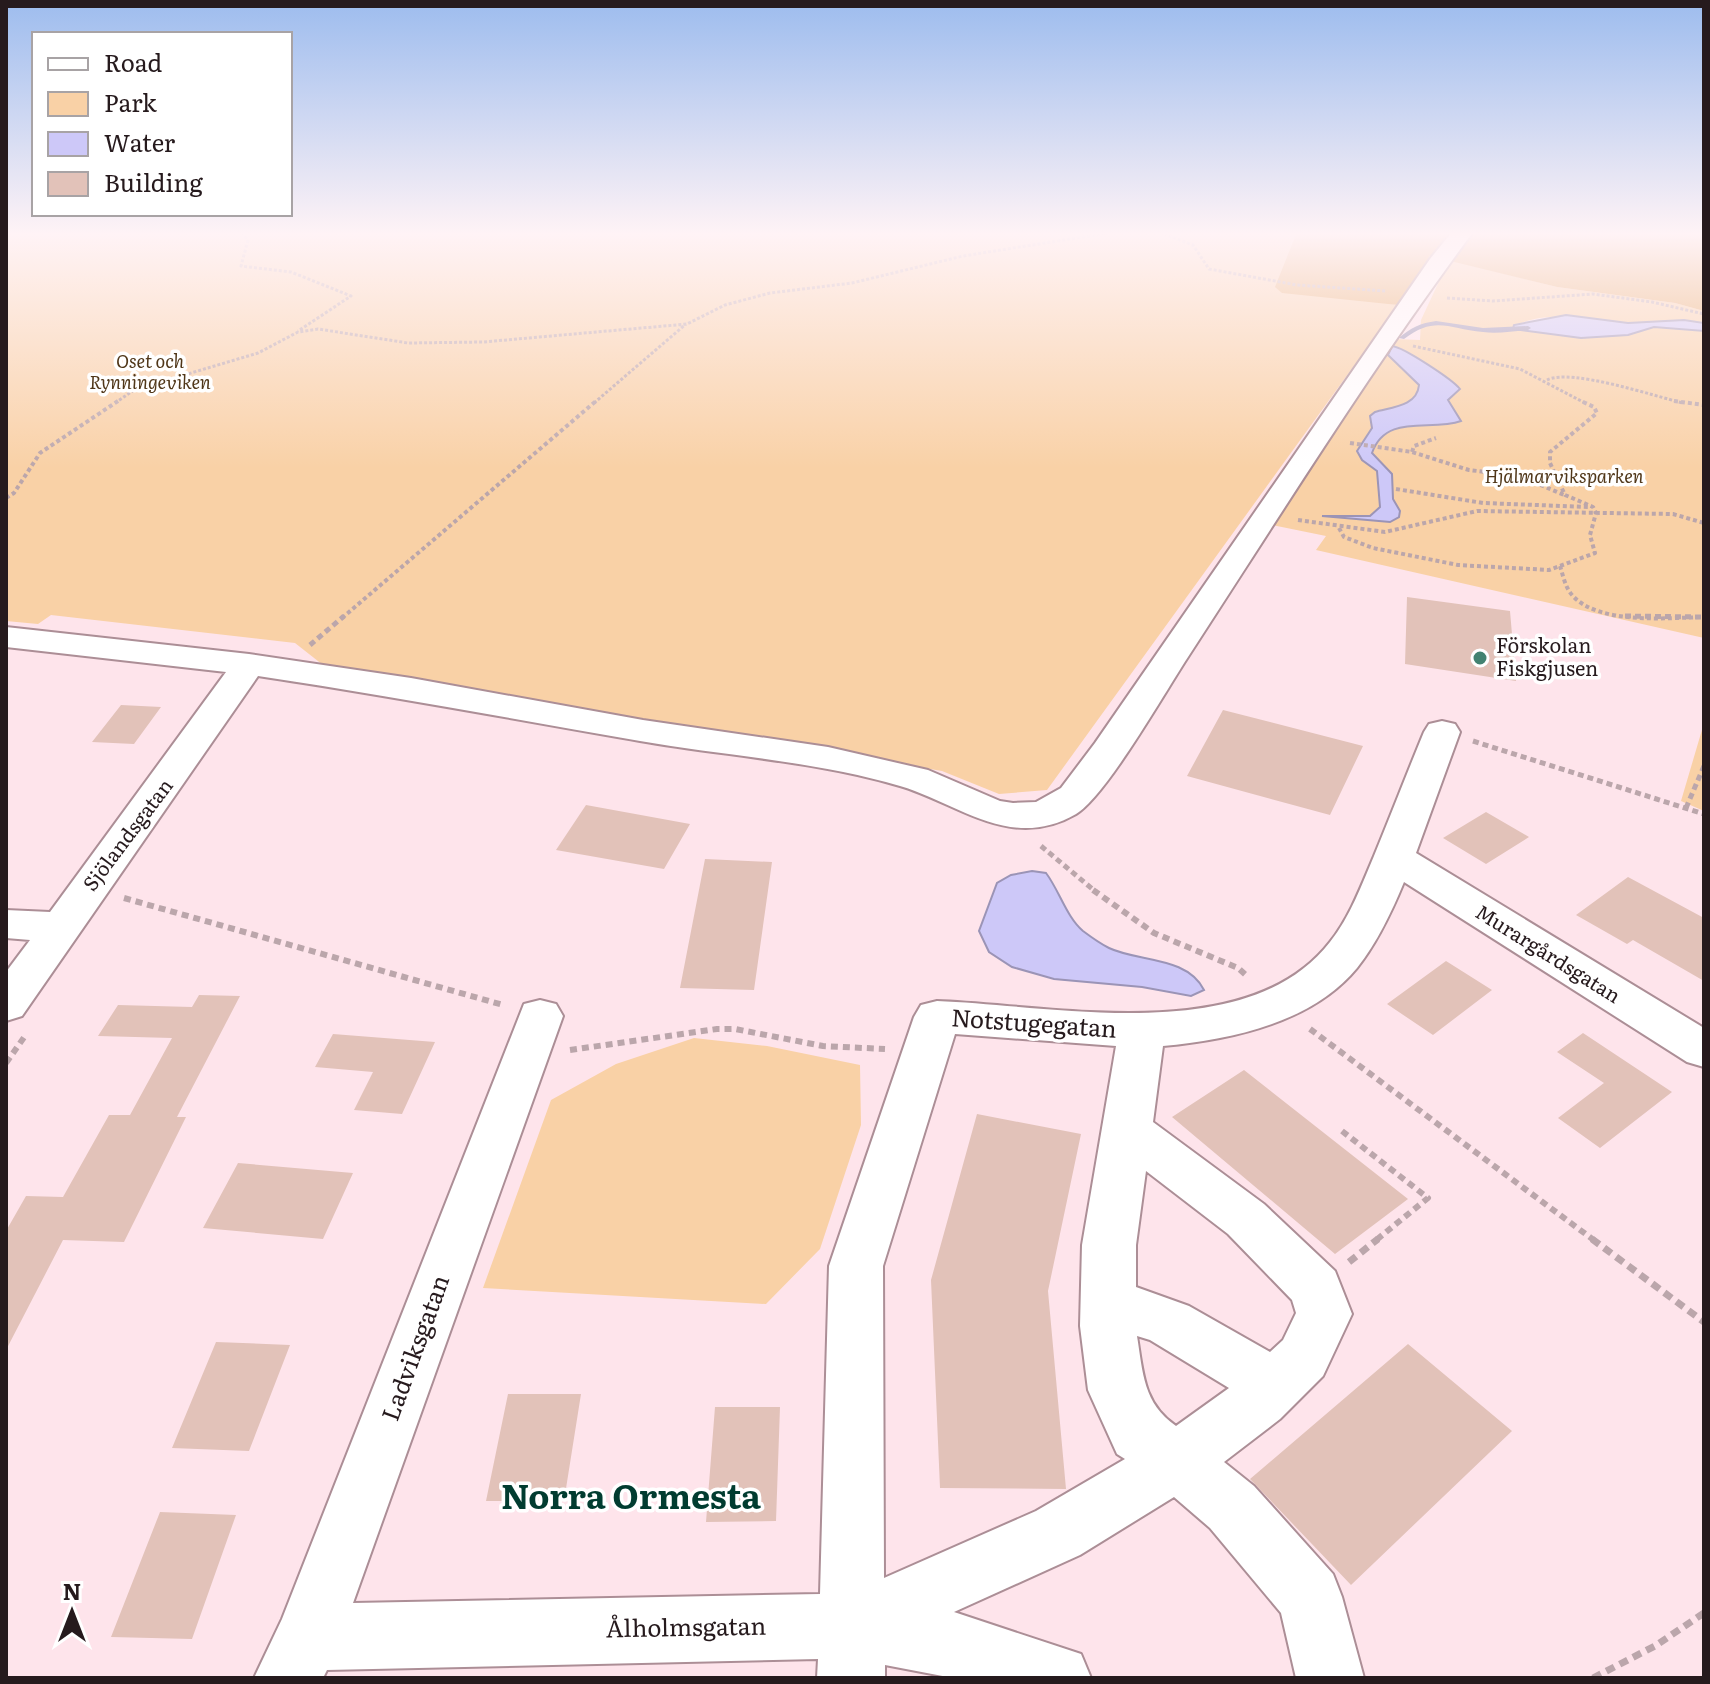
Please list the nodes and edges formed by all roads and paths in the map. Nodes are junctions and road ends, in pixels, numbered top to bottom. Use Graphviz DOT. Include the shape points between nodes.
graph roads {
  1 [pos="330,311"];
  2 [pos="714,311"];
  3 [pos="1404,311"];
  4 [pos="687,324"];
  5 [pos="298,332"];
  6 [pos="1385,339"];
  7 [pos="1546,380"];
  8 [pos="1704,405"];
  9 [pos="1436,438"];
  10 [pos="1354,444"];
  11 [pos="1412,452"];
  12 [pos="1396,489"];
  13 [pos="1565,495"];
  14 [pos="6,498"];
  15 [pos="1593,507"];
  16 [pos="1596,513"];
  17 [pos="1265,514"];
  18 [pos="1704,523"];
  19 [pos="1339,528"];
  20 [pos="1560,566"];
  21 [pos="1704,617"];
  22 [pos="6,637"];
  23 [pos="264,667"];
  24 [pos="1442,732"];
  25 [pos="1704,766"];
  26 [pos="1686,808"];
  27 [pos="1704,814"];
  28 [pos="1013,815"];
  29 [pos="1393,857"];
  30 [pos="121,897"];
  31 [pos="6,924"];
  32 [pos="60,927"];
  33 [pos="6,1005"];
  34 [pos="1277,1005"];
  35 [pos="1142,1031"];
  36 [pos="532,1035"];
  37 [pos="1704,1050"];
  38 [pos="926,1051"];
  39 [pos="1126,1129"];
  40 [pos="1342,1131"];
  41 [pos="1316,1288"];
  42 [pos="1109,1302"];
  43 [pos="1704,1322"];
  44 [pos="1274,1385"];
  45 [pos="1177,1461"];
  46 [pos="1704,1613"];
  47 [pos="850,1652"];
  48 [pos="298,1658"];
  49 [pos="1057,1678"];
  50 [pos="1330,1678"];
  51 [pos="1593,1678"];
  1 -- 5 [label="path"];
  2 -- 4 [label="path"];
  3 -- 6 [label="street"];
  4 -- 5 [label="path" via="468,342 408,343 318,329"];
  4 -- 23 [label="path" via="347,616"];
  5 -- 14 [label="path" via="258,353 134,390 40,453"];
  6 -- 7 [label="path" via="1520,369"];
  6 -- 17 [label="street"];
  7 -- 8 [label="path" via="1555,376 1616,385 1669,402"];
  7 -- 13 [label="path" via="1597,413 1550,452"];
  9 -- 11 [label="path" via="1414,446"];
  10 -- 11 [label="path"];
  11 -- 13 [label="path" via="1469,470 1520,476"];
  12 -- 15 [label="path" via="1483,503"];
  13 -- 15 [label="path"];
  15 -- 16 [label="path"];
  16 -- 18 [label="path" via="1673,514"];
  16 -- 19 [label="path" via="1477,511 1385,532"];
  16 -- 20 [label="path" via="1590,535 1595,553"];
  17 -- 19 [label="path"];
  17 -- 28 [label="street" via="1075,796 1039,814"];
  19 -- 20 [label="path" via="1357,543 1416,558 1458,565 1549,570"];
  20 -- 21 [label="path" via="1572,596 1601,611 1628,618"];
  22 -- 23 [label="street"];
  23 -- 28 [label="street" via="877,768 915,778 992,812"];
  23 -- 32 [label="street, Sjölandsgatan" via="177,769"];
  24 -- 26 [label="path"];
  24 -- 29 [label="street, Notstugegatan"];
  25 -- 26 [label="path"];
  26 -- 27 [label="path"];
  28 -- 34 [label="path" via="1019,826 1115,908 1154,933 1238,968"];
  29 -- 34 [label="street, Notstugegatan" via="1342,957 1311,986"];
  29 -- 37 [label="street, Murargårdsgatan"];
  30 -- 36 [label="path"];
  31 -- 32 [label="street"];
  32 -- 33 [label="street, Sjölandsgatan"];
  34 -- 35 [label="street, Notstugegatan" via="1227,1021"];
  34 -- 43 [label="path"];
  35 -- 38 [label="street, Notstugegatan" via="937,1017"];
  35 -- 39 [label="street"];
  36 -- 38 [label="path" via="616,1045 735,1029 823,1046"];
  36 -- 48 [label="street, Ladviksgatan"];
  38 -- 47 [label="street, Notstugegatan" via="856,1266"];
  39 -- 41 [label="street" via="1246,1219"];
  39 -- 42 [label="street" via="1109,1245"];
  40 -- 41 [label="path" via="1428,1198"];
  41 -- 44 [label="street" via="1324,1314 1303,1358"];
  42 -- 44 [label="street" via="1169,1323"];
  42 -- 45 [label="street" via="1117,1390 1138,1434"];
  44 -- 45 [label="street"];
  45 -- 47 [label="street"];
  45 -- 50 [label="street" via="1232,1507 1310,1597"];
  46 -- 51 [label="path"];
  47 -- 48 [label="street, Ålholmsgatan"];
  47 -- 49 [label="street, Ålholmsgatan" via="959,1646"];
}
